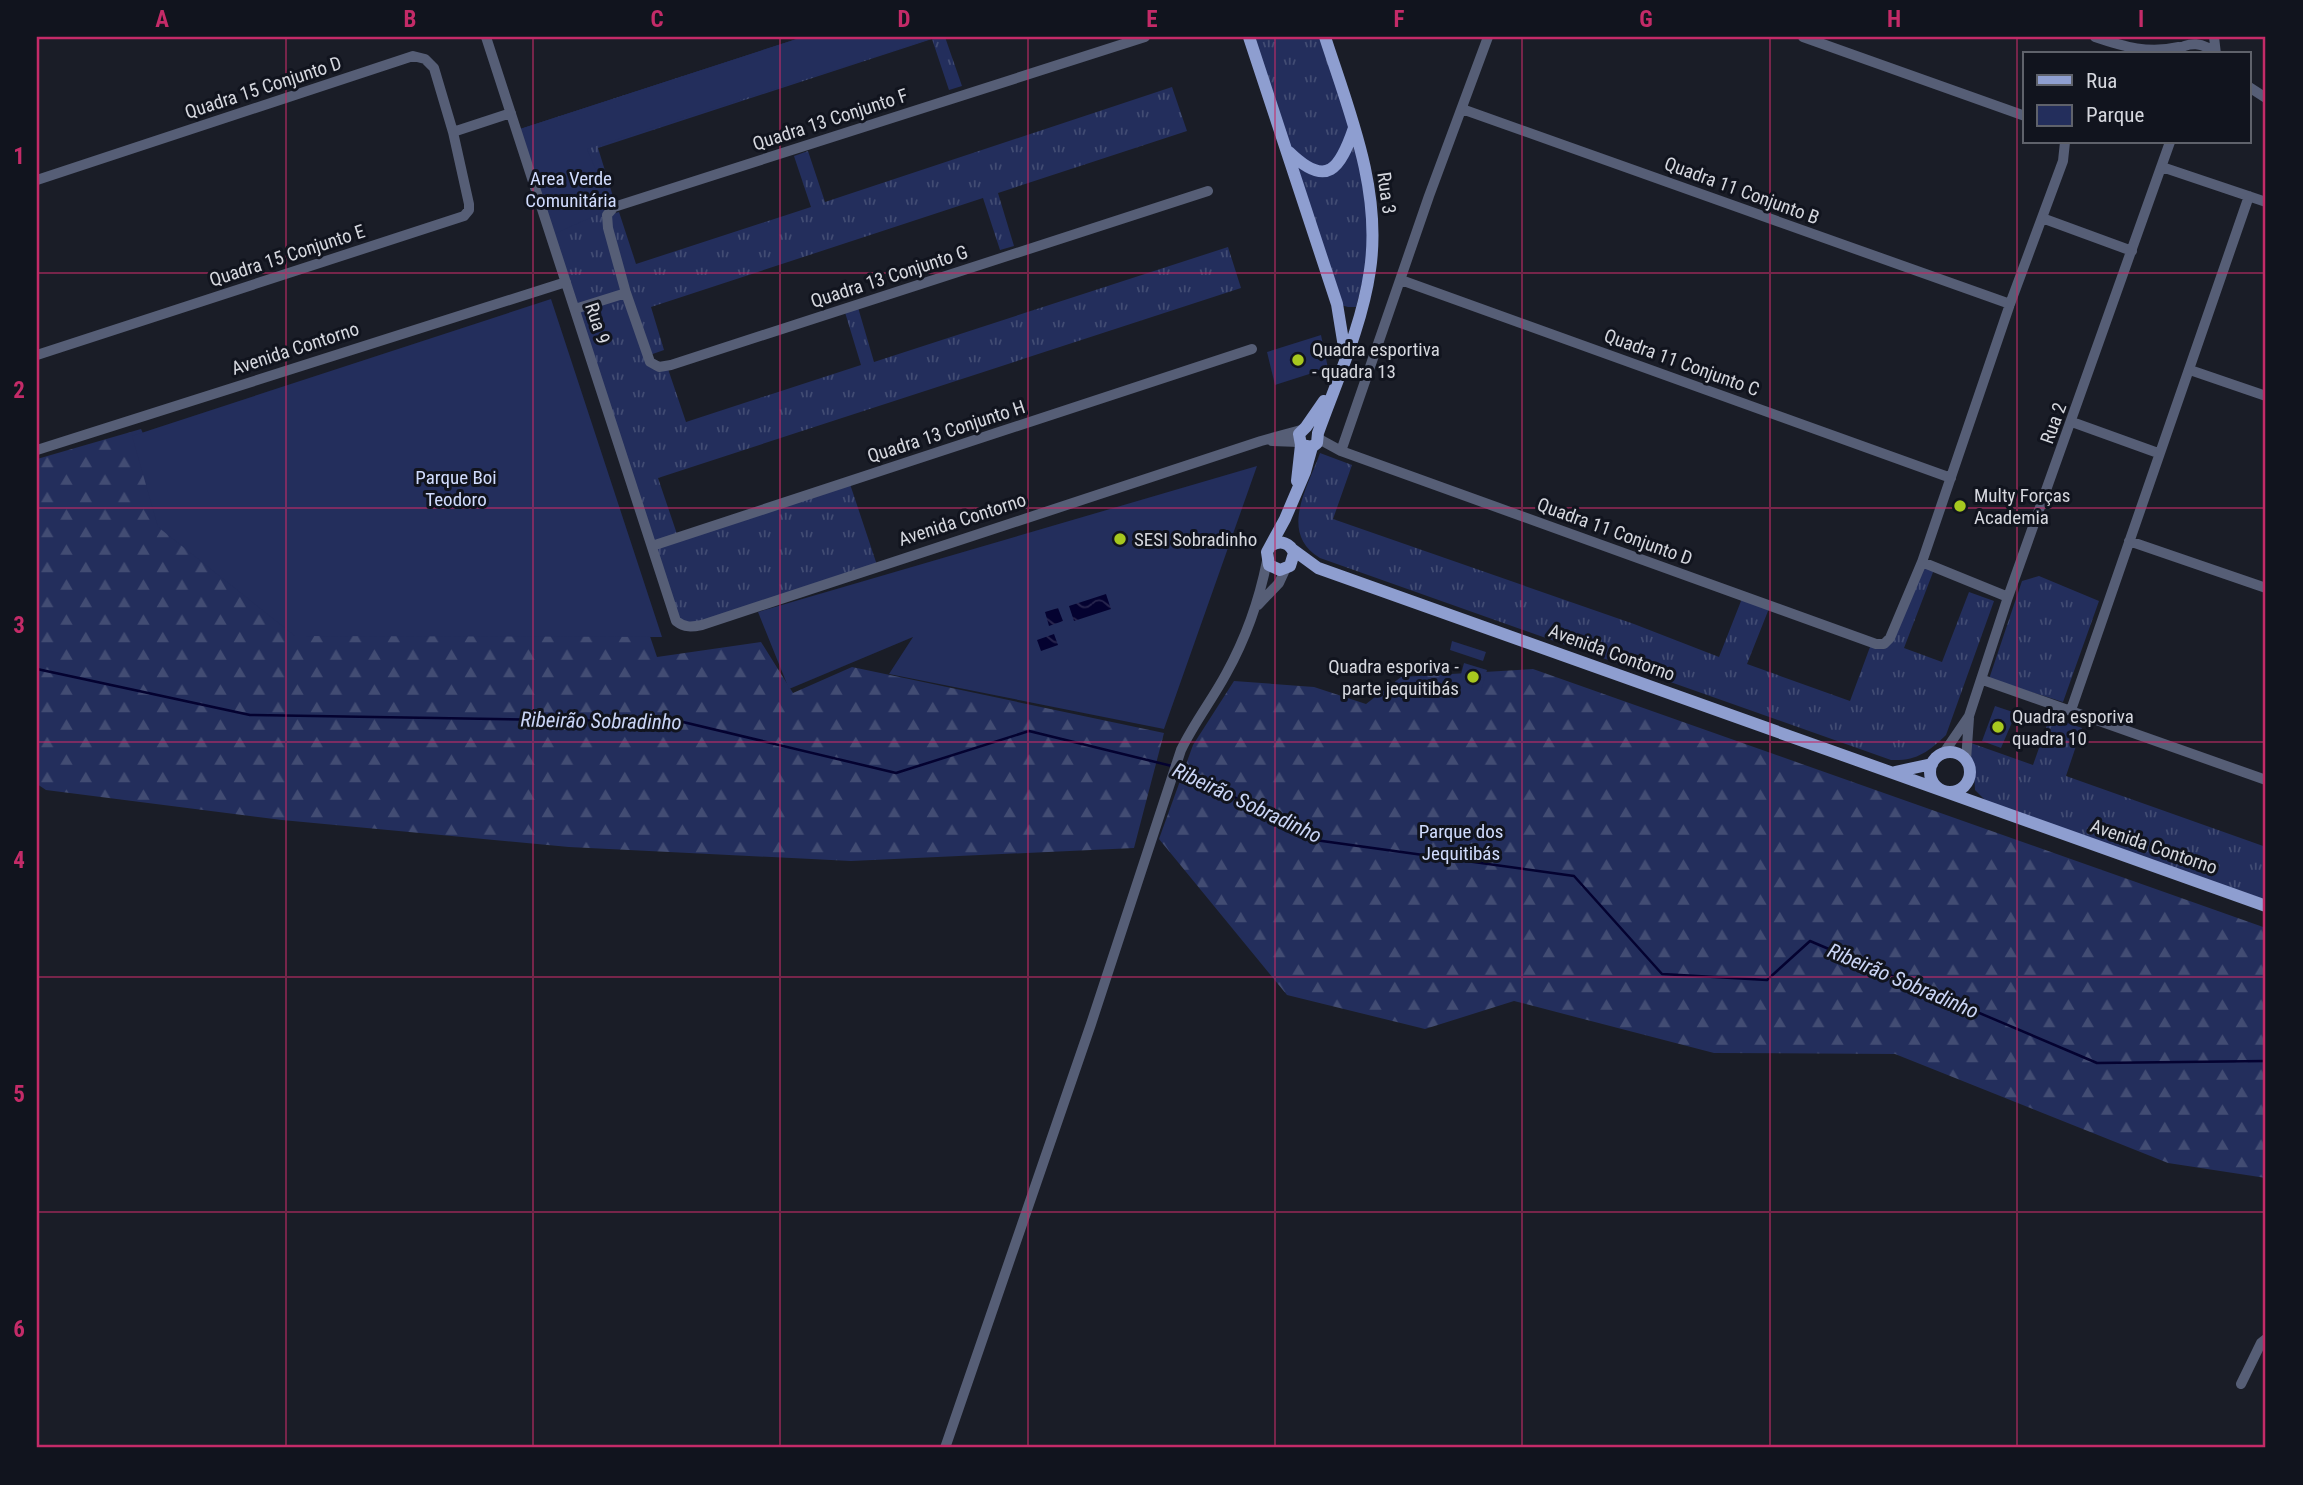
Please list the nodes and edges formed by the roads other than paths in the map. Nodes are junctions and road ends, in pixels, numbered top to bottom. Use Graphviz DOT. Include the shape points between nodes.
graph roads {
  1 [pos="486,37"];
  2 [pos="1145,37"];
  3 [pos="1249,37"];
  4 [pos="1325,37"];
  5 [pos="1488,37"];
  6 [pos="1803,37"];
  7 [pos="2095,37"];
  8 [pos="2183,46"];
  9 [pos="2132,51"];
  10 [pos="2213,52"];
  11 [pos="1462,109"];
  12 [pos="511,113"];
  13 [pos="2023,115"];
  14 [pos="1354,127"];
  15 [pos="453,132"];
  16 [pos="2065,144"];
  17 [pos="2169,144"];
  18 [pos="1286,149"];
  19 [pos="2162,167"];
  20 [pos="37,180"];
  21 [pos="1208,191"];
  22 [pos="2249,196"];
  23 [pos="2266,202"];
  24 [pos="2042,218"];
  25 [pos="2132,251"];
  26 [pos="1401,280"];
  27 [pos="566,282"];
  28 [pos="626,293"];
  29 [pos="1362,303"];
  30 [pos="1337,304"];
  31 [pos="2010,304"];
  32 [pos="575,309"];
  33 [pos="1252,349"];
  34 [pos="37,355"];
  35 [pos="1346,357"];
  36 [pos="2190,370"];
  37 [pos="2266,396"];
  38 [pos="2072,422"];
  39 [pos="1308,438"];
  40 [pos="37,450"];
  41 [pos="1341,451"];
  42 [pos="2158,453"];
  43 [pos="1951,478"];
  44 [pos="1285,519"];
  45 [pos="2129,541"];
  46 [pos="1272,545"];
  47 [pos="652,546"];
  48 [pos="1291,547"];
  49 [pos="1922,562"];
  50 [pos="1266,564"];
  51 [pos="1318,568"];
  52 [pos="1285,569"];
  53 [pos="2266,588"];
  54 [pos="2008,597"];
  55 [pos="1257,605"];
  56 [pos="676,621"];
  57 [pos="1983,680"];
  58 [pos="2071,710"];
  59 [pos="1969,716"];
  60 [pos="1943,754"];
  61 [pos="1966,760"];
  62 [pos="1932,764"];
  63 [pos="1892,772"];
  64 [pos="1969,778"];
  65 [pos="2266,780"];
  66 [pos="1942,790"];
  67 [pos="1990,808"];
  68 [pos="2266,906"];
  69 [pos="2266,1339"];
  70 [pos="2241,1384"];
  71 [pos="945,1448"];
  1 -- 12 [label="street, Rua 9"];
  2 -- 28 [label="street, Quadra 13 Conjunto F" via="614,207 607,215 608,228"];
  3 -- 18 [label="main road"];
  4 -- 14 [label="main road, Rua 3"];
  5 -- 11 [label="street"];
  6 -- 13 [label="street"];
  7 -- 9 [label="street"];
  8 -- 9 [label="street"];
  8 -- 10 [label="street" via="2204,45"];
  11 -- 26 [label="street"];
  11 -- 31 [label="street, Quadra 11 Conjunto B"];
  12 -- 15 [label="street"];
  12 -- 27 [label="street, Rua 9"];
  14 -- 18 [label="main road" via="1343,156 1328,171 1307,168"];
  14 -- 29 [label="main road, Rua 3" via="1365,170 1373,240"];
  15 -- 20 [label="street, Quadra 15 Conjunto D" via="434,68 413,56"];
  15 -- 34 [label="street, Quadra 15 Conjunto E" via="469,204 464,216"];
  16 -- 24 [label="street"];
  17 -- 19 [label="street, Rua 2"];
  18 -- 30 [label="main road"];
  19 -- 22 [label="street"];
  19 -- 25 [label="street, Rua 2"];
  21 -- 28 [label="street, Quadra 13 Conjunto G" via="667,366 650,362"];
  22 -- 23 [label="street"];
  22 -- 36 [label="street"];
  24 -- 25 [label="street"];
  24 -- 31 [label="street"];
  25 -- 38 [label="street, Rua 2"];
  26 -- 41 [label="street"];
  26 -- 43 [label="street, Quadra 11 Conjunto C"];
  27 -- 32 [label="street, Rua 9"];
  27 -- 40 [label="street, Avenida Contorno"];
  28 -- 32 [label="street"];
  29 -- 30 [label="main road" via="1353,308"];
  29 -- 35 [label="main road, Rua 3"];
  30 -- 35 [label="main road"];
  31 -- 43 [label="street"];
  32 -- 47 [label="street, Rua 9"];
  33 -- 47 [label="street, Quadra 13 Conjunto H"];
  35 -- 39 [label="main road, Rua 3"];
  36 -- 37 [label="street"];
  36 -- 42 [label="street"];
  38 -- 42 [label="street"];
  38 -- 54 [label="street, Rua 2"];
  39 -- 41 [label="street, Quadra 11 Conjunto D"];
  39 -- 44 [label="main road"];
  39 -- 56 [label="street, Avenida Contorno" via="1261,441 692,628"];
  41 -- 49 [label="street, Quadra 11 Conjunto D" via="1876,644 1890,638"];
  42 -- 45 [label="street"];
  43 -- 49 [label="street"];
  44 -- 46 [label="main road"];
  44 -- 48 [label="main road"];
  45 -- 53 [label="street"];
  45 -- 58 [label="street"];
  46 -- 48 [label="main road" via="1280,542"];
  46 -- 50 [label="main road"];
  47 -- 56 [label="street, Rua 9"];
  48 -- 51 [label="main road, Avenida Contorno"];
  48 -- 52 [label="main road" via="1293,562"];
  49 -- 54 [label="street"];
  50 -- 52 [label="main road"];
  50 -- 55 [label="street"];
  51 -- 52 [label="main road, Avenida Contorno"];
  51 -- 63 [label="main road, Avenida Contorno"];
  52 -- 55 [label="street" via="1278,586"];
  54 -- 57 [label="street, Rua 2"];
  55 -- 71 [label="street" via="1226,675 1181,750"];
  57 -- 58 [label="street"];
  57 -- 59 [label="street, Rua 2"];
  58 -- 65 [label="street"];
  59 -- 60 [label="street, Rua 2"];
  59 -- 61 [label="street, Rua 2"];
  60 -- 61 [label="main road" via="1955,753"];
  60 -- 62 [label="main road"];
  61 -- 64 [label="main road"];
  62 -- 63 [label="main road"];
  62 -- 66 [label="main road" via="1933,782"];
  63 -- 66 [label="main road, Avenida Contorno"];
  64 -- 66 [label="main road" via="1959,790"];
  64 -- 67 [label="main road"];
  66 -- 67 [label="main road, Avenida Contorno"];
  67 -- 68 [label="main road, Avenida Contorno"];
  69 -- 70 [label="street"];
}
